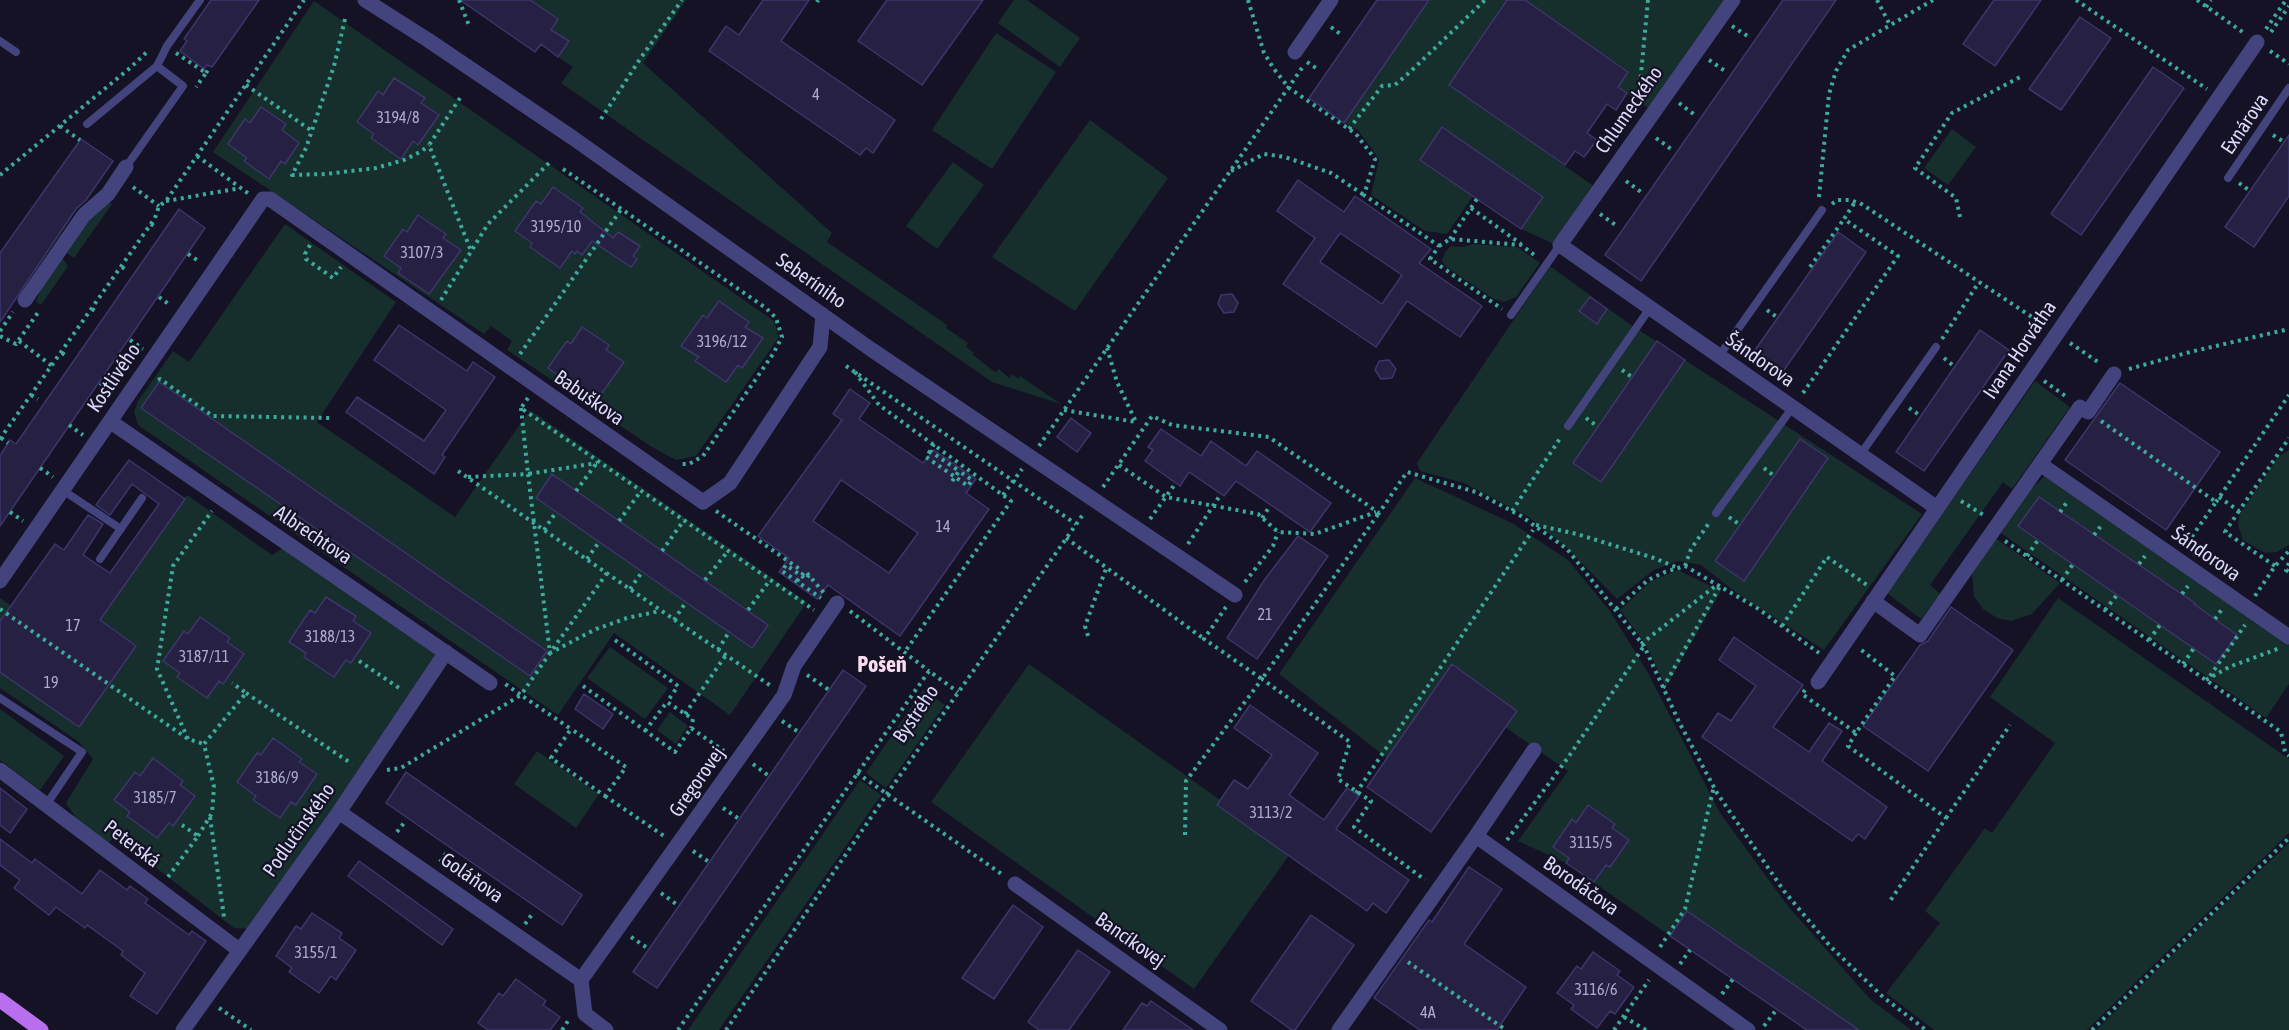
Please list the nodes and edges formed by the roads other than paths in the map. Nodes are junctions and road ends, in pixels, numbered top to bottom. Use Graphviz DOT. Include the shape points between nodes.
graph roads {
  1 [pos="200,0"];
  2 [pos="365,0"];
  3 [pos="1331,0"];
  4 [pos="1733,0"];
  5 [pos="0,41"];
  6 [pos="2257,42"];
  7 [pos="16,52"];
  8 [pos="1300,57"];
  9 [pos="157,66"];
  10 [pos="2289,88"];
  11 [pos="87,124"];
  12 [pos="126,167"];
  13 [pos="2228,178"];
  14 [pos="263,199"];
  15 [pos="1822,210"];
  16 [pos="1560,245"];
  17 [pos="25,300"];
  18 [pos="1650,308"];
  19 [pos="823,315"];
  20 [pos="1511,315"];
  21 [pos="1936,347"];
  22 [pos="1718,357"];
  23 [pos="2114,374"];
  24 [pos="1792,408"];
  25 [pos="111,422"];
  26 [pos="1568,426"];
  27 [pos="1860,455"];
  28 [pos="2040,464"];
  29 [pos="64,491"];
  30 [pos="142,498"];
  31 [pos="1937,508"];
  32 [pos="1716,513"];
  33 [pos="121,529"];
  34 [pos="100,559"];
  35 [pos="0,581"];
  36 [pos="1235,595"];
  37 [pos="1876,597"];
  38 [pos="837,603"];
  39 [pos="2289,637"];
  40 [pos="446,652"];
  41 [pos="490,683"];
  42 [pos="1814,683"];
  43 [pos="0,698"];
  44 [pos="1534,750"];
  45 [pos="0,770"];
  46 [pos="46,805"];
  47 [pos="339,812"];
  48 [pos="1476,836"];
  49 [pos="1016,884"];
  50 [pos="233,946"];
  51 [pos="581,980"];
  52 [pos="0,1000"];
  53 [pos="41,1030"];
  54 [pos="183,1030"];
  55 [pos="606,1030"];
  56 [pos="1220,1030"];
  57 [pos="1339,1030"];
  58 [pos="1748,1030"];
  1 -- 9 [label="lane"];
  2 -- 19 [label="street, Seberíniho" via="573,138"];
  3 -- 8 [label="street"];
  4 -- 16 [label="street, Chlumeckého"];
  5 -- 7 [label="lane"];
  6 -- 31 [label="street, Ivana Horvátha"];
  9 -- 11 [label="lane"];
  9 -- 12 [label="lane" via="183,86"];
  10 -- 13 [label="lane, Exnárova"];
  12 -- 17 [label="street" via="108,194 84,215"];
  14 -- 19 [label="street, Babuškova" via="270,199 703,502 730,483 820,347"];
  14 -- 25 [label="street, Kostlivého"];
  15 -- 22 [label="lane"];
  16 -- 18 [label="street, Šándorova"];
  16 -- 20 [label="lane"];
  18 -- 22 [label="street, Šándorova"];
  18 -- 26 [label="lane"];
  19 -- 36 [label="street, Seberíniho"];
  21 -- 27 [label="lane"];
  22 -- 24 [label="street, Šándorova"];
  23 -- 28 [label="street"];
  24 -- 27 [label="street, Šándorova"];
  24 -- 32 [label="lane"];
  25 -- 29 [label="street, Kostlivého"];
  25 -- 40 [label="street, Albrechtova"];
  27 -- 31 [label="street, Šándorova"];
  28 -- 37 [label="street" via="1920,635"];
  28 -- 39 [label="street, Šándorova"];
  29 -- 33 [label="lane"];
  29 -- 35 [label="street, Kostlivého"];
  30 -- 33 [label="lane"];
  31 -- 37 [label="street, Ivana Horvátha"];
  33 -- 34 [label="lane"];
  37 -- 42 [label="street, Ivana Horvátha"];
  38 -- 51 [label="street, Gregorovej" via="794,666 784,695 742,761"];
  40 -- 41 [label="street, Albrechtova"];
  40 -- 47 [label="street, Podlučinského"];
  43 -- 46 [label="lane" via="82,752"];
  44 -- 48 [label="street"];
  45 -- 46 [label="street, Peterská"];
  46 -- 50 [label="street, Peterská"];
  47 -- 50 [label="street, Podlučinského"];
  47 -- 51 [label="street, Goláňova"];
  48 -- 57 [label="street"];
  48 -- 58 [label="street, Borodáčova"];
  49 -- 56 [label="street, Bancíkovej"];
  50 -- 54 [label="street, Podlučinského"];
  51 -- 55 [label="street" via="585,1014"];
  52 -- 53 [label="main road"];
}
